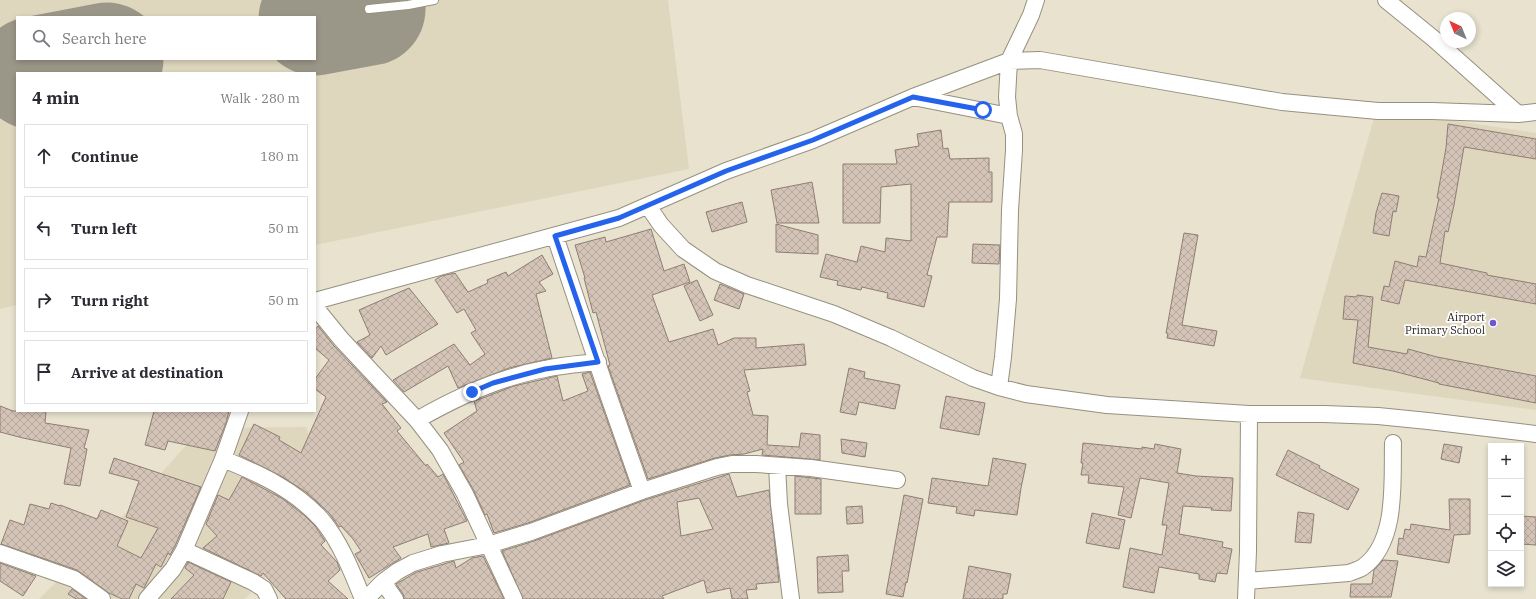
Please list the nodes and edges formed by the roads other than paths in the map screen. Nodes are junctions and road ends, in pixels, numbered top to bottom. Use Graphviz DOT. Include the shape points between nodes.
graph roads {
  1 [pos="434,0"];
  2 [pos="1036,0"];
  3 [pos="1386,0"];
  4 [pos="369,9"];
  5 [pos="1009,61"];
  6 [pos="913,97"];
  7 [pos="1536,112"];
  8 [pos="1518,114"];
  9 [pos="1009,116"];
  10 [pos="648,206"];
  11 [pos="555,236"];
  12 [pos="316,301"];
  13 [pos="316,308"];
  14 [pos="598,362"];
  15 [pos="999,387"];
  16 [pos="240,412"];
  17 [pos="1249,414"];
  18 [pos="417,420"];
  19 [pos="1536,434"];
  20 [pos="1393,443"];
  21 [pos="223,459"];
  22 [pos="777,466"];
  23 [pos="897,480"];
  24 [pos="642,492"];
  25 [pos="488,545"];
  26 [pos="184,550"];
  27 [pos="0,553"];
  28 [pos="1247,581"];
  29 [pos="383,582"];
  30 [pos="102,599"];
  31 [pos="147,599"];
  32 [pos="269,599"];
  33 [pos="365,599"];
  34 [pos="395,599"];
  35 [pos="514,599"];
  36 [pos="791,599"];
  37 [pos="1246,599"];
  1 -- 4 [label="lane"];
  2 -- 5 [label="street"];
  3 -- 8 [label="street"];
  5 -- 6 [label="street"];
  5 -- 8 [label="street" via="1040,60 1282,102 1378,111 1432,110"];
  5 -- 9 [label="street"];
  6 -- 9 [label="street"];
  6 -- 10 [label="street" via="813,140 726,171"];
  7 -- 8 [label="street"];
  9 -- 15 [label="street" via="1014,134 1014,150 1008,299 1004,358"];
  10 -- 11 [label="street" via="619,218"];
  10 -- 15 [label="street" via="683,249 715,271 747,285 848,320 973,378"];
  11 -- 12 [label="street"];
  11 -- 14 [label="street"];
  13 -- 18 [label="street" via="341,339"];
  14 -- 18 [label="street" via="545,369 493,383 440,406"];
  14 -- 24 [label="street"];
  15 -- 17 [label="street" via="1026,394 1092,403"];
  16 -- 21 [label="street"];
  17 -- 19 [label="street" via="1378,416"];
  17 -- 28 [label="street"];
  18 -- 25 [label="street" via="454,473"];
  20 -- 28 [label="street" via="1388,526 1383,543 1374,557 1362,568 1349,573"];
  21 -- 26 [label="street"];
  21 -- 33 [label="street" via="276,483 294,494 317,516 339,547"];
  22 -- 23 [label="street"];
  22 -- 24 [label="street" via="732,464"];
  22 -- 36 [label="street"];
  24 -- 25 [label="street"];
  25 -- 29 [label="street" via="420,561 398,570"];
  25 -- 35 [label="street"];
  26 -- 31 [label="street" via="173,568"];
  26 -- 32 [label="street" via="253,582 264,589"];
  27 -- 30 [label="street" via="74,580"];
  28 -- 37 [label="street"];
  29 -- 33 [label="street"];
  29 -- 34 [label="street"];
}
